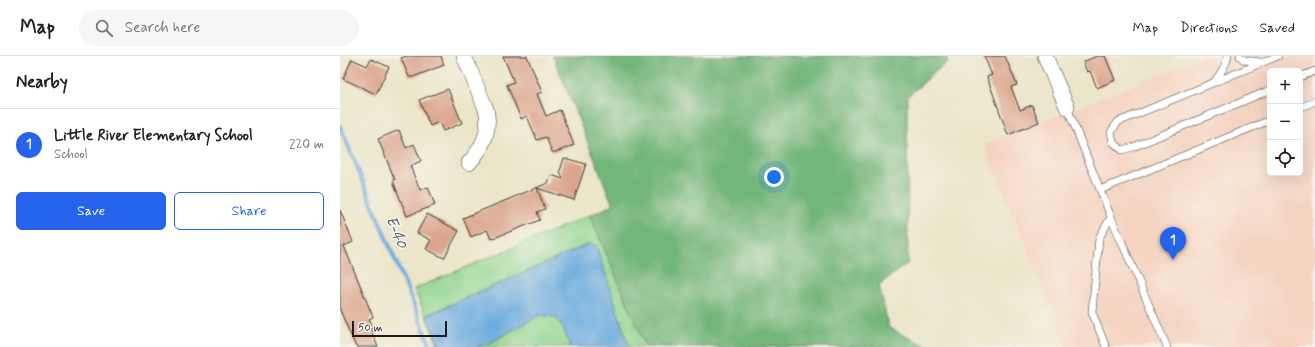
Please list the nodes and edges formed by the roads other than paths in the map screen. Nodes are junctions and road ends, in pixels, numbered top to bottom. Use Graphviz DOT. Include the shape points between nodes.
graph roads {
  1 [pos="464,56"];
  2 [pos="1045,56"];
  3 [pos="1228,56"];
  4 [pos="1240,56"];
  5 [pos="1278,56"];
  6 [pos="1264,62"];
  7 [pos="1315,71"];
  8 [pos="1303,76"];
  9 [pos="1213,83"];
  10 [pos="1267,91"];
  11 [pos="1315,102"];
  12 [pos="1067,107"];
  13 [pos="1303,107"];
  14 [pos="1267,121"];
  15 [pos="469,163"];
  16 [pos="1100,190"];
  17 [pos="1110,217"];
  18 [pos="1106,347"];
  19 [pos="1167,347"];
  1 -- 15 [label="street" via="488,116 487,132 477,154"];
  2 -- 12 [label="street"];
  3 -- 9 [label="lane"];
  4 -- 6 [label="lane" via="1244,60"];
  5 -- 6 [label="lane"];
  6 -- 9 [label="lane"];
  7 -- 8 [label="lane"];
  9 -- 10 [label="lane" via="1118,122 1111,132 1113,142 1122,150 1133,147"];
  11 -- 13 [label="lane"];
  12 -- 16 [label="lane"];
  14 -- 16 [label="lane"];
  16 -- 17 [label="lane"];
  17 -- 18 [label="lane" via="1100,238 1092,312"];
  17 -- 19 [label="lane"];
}
